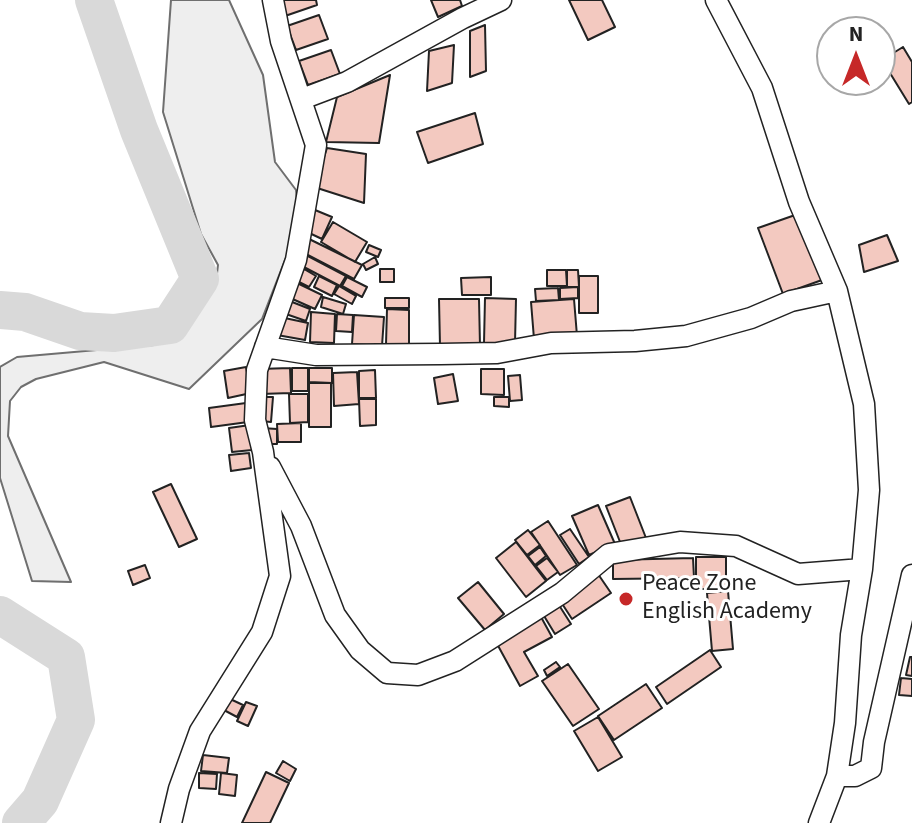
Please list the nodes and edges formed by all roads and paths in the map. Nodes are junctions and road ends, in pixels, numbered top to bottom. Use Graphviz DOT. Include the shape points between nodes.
graph roads {
  1 [pos="273,0"];
  2 [pos="501,0"];
  3 [pos="716,0"];
  4 [pos="302,99"];
  5 [pos="837,291"];
  6 [pos="265,347"];
  7 [pos="263,452"];
  8 [pos="862,569"];
  9 [pos="912,575"];
  10 [pos="837,776"];
  11 [pos="171,823"];
  12 [pos="819,823"];
  1 -- 4 [label="street"];
  2 -- 4 [label="street" via="347,82"];
  3 -- 5 [label="street" via="762,88 799,202"];
  4 -- 6 [label="street" via="316,145 296,260"];
  5 -- 6 [label="street" via="686,336 648,340 551,343 497,353 316,355"];
  5 -- 8 [label="street" via="864,404 869,490"];
  6 -- 7 [label="street" via="257,370 255,420"];
  7 -- 8 [label="street" via="301,526 335,615 360,650 387,673 418,675 455,661 562,593 609,554 680,542 736,546 798,574"];
  7 -- 11 [label="street" via="280,576 262,632 200,731"];
  8 -- 10 [label="street"];
  9 -- 10 [label="street" via="871,768 855,776"];
  10 -- 12 [label="street"];
}
